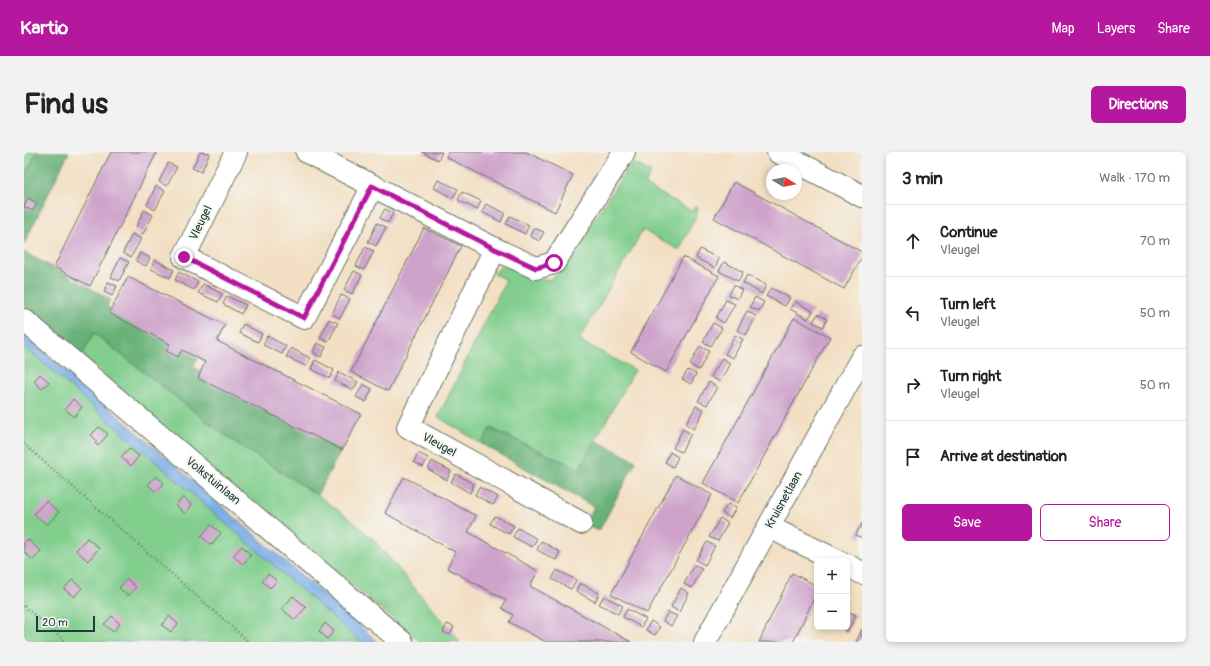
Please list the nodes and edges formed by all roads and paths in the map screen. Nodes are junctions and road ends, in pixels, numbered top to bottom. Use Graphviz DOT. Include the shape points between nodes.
graph roads {
  1 [pos="236,152"];
  2 [pos="306,152"];
  3 [pos="624,152"];
  4 [pos="778,152"];
  5 [pos="372,186"];
  6 [pos="862,196"];
  7 [pos="495,249"];
  8 [pos="24,320"];
  9 [pos="862,357"];
  10 [pos="24,444"];
  11 [pos="581,523"];
  12 [pos="769,527"];
  13 [pos="832,558"];
  14 [pos="850,567"];
  15 [pos="862,573"];
  16 [pos="24,606"];
  17 [pos="66,642"];
  18 [pos="249,642"];
  19 [pos="402,642"];
  20 [pos="705,642"];
  1 -- 5 [label="street, Vleugel" via="184,257 304,318"];
  2 -- 5 [label="street"];
  3 -- 7 [label="street" via="554,263 536,268"];
  4 -- 6 [label="street"];
  5 -- 7 [label="street"];
  7 -- 11 [label="street, Vleugel" via="408,427"];
  8 -- 19 [label="street, Volkstuinlaan"];
  9 -- 12 [label="street, Kruisnetlaan"];
  10 -- 18 [label="path"];
  12 -- 13 [label="street"];
  12 -- 20 [label="street, Kruisnetlaan"];
  14 -- 15 [label="street"];
  16 -- 17 [label="path"];
}
